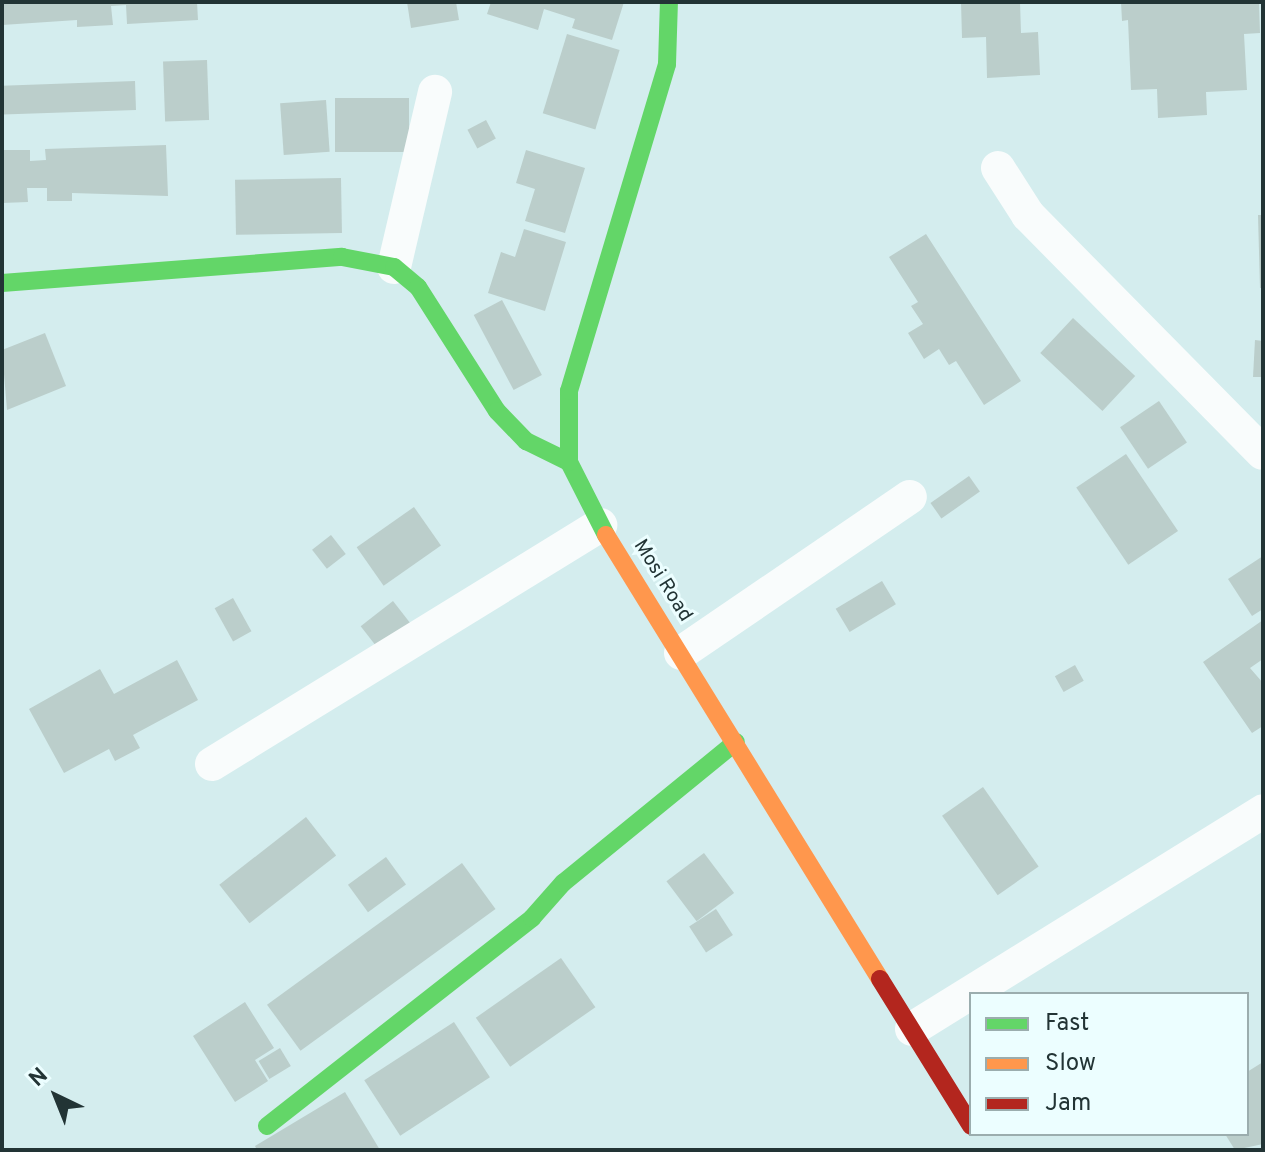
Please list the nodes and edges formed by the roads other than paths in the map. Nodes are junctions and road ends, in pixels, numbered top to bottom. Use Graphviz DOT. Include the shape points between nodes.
graph roads {
  1 [pos="669,2"];
  2 [pos="435,92"];
  3 [pos="998,168"];
  4 [pos="394,267"];
  5 [pos="2,283"];
  6 [pos="1263,453"];
  7 [pos="569,462"];
  8 [pos="910,497"];
  9 [pos="600,525"];
  10 [pos="681,653"];
  11 [pos="736,742"];
  12 [pos="212,764"];
  13 [pos="1263,811"];
  14 [pos="972,992"];
  15 [pos="969,994"];
  16 [pos="912,1029"];
  17 [pos="969,1123"];
  18 [pos="267,1126"];
  1 -- 7 [label="street, Mosi Road" via="667,64 571,379"];
  2 -- 4 [label="street"];
  3 -- 6 [label="street" via="1028,215"];
  4 -- 5 [label="street" via="342,257"];
  4 -- 7 [label="street" via="418,287 497,411 526,441"];
  7 -- 9 [label="street, Mosi Road"];
  8 -- 10 [label="street"];
  9 -- 10 [label="street, Mosi Road"];
  9 -- 12 [label="street"];
  10 -- 11 [label="street, Mosi Road"];
  11 -- 16 [label="street, Mosi Road"];
  11 -- 18 [label="street" via="563,883 532,918"];
  13 -- 14 [label="street"];
  15 -- 16 [label="street"];
  16 -- 17 [label="street, Mosi Road"];
}
